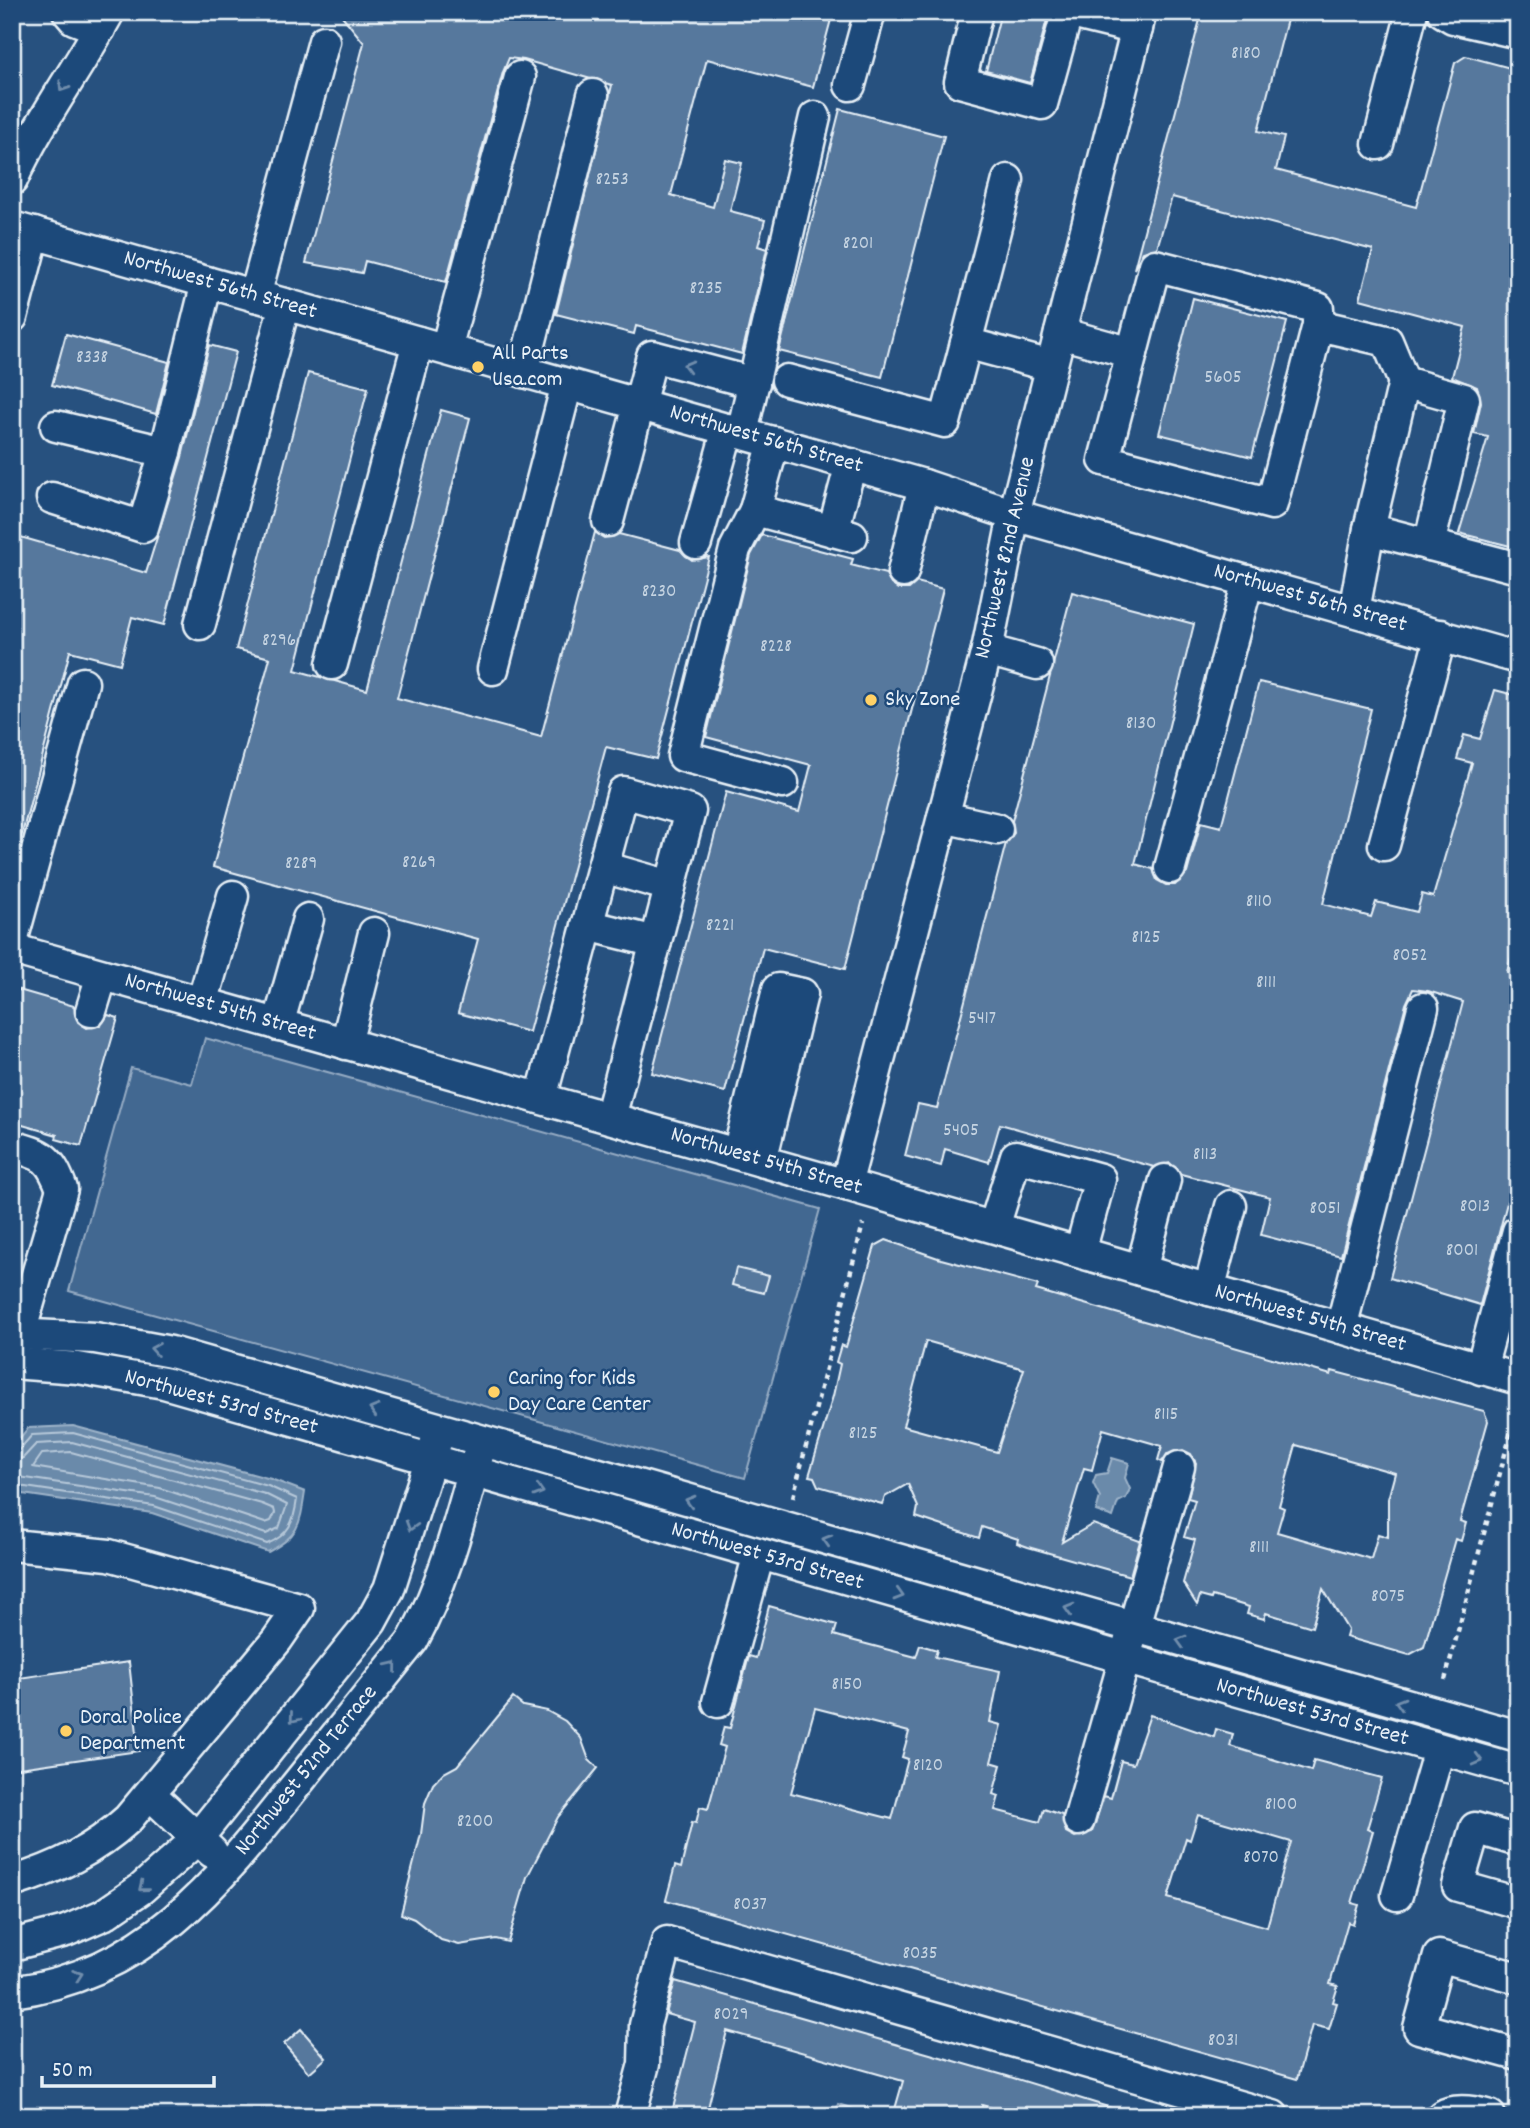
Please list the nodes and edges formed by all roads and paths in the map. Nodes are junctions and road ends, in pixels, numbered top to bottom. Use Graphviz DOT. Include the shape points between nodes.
graph roads {
  1 [pos="68,12"];
  2 [pos="870,12"];
  3 [pos="977,12"];
  4 [pos="1412,12"];
  5 [pos="1443,12"];
  6 [pos="1067,13"];
  7 [pos="104,21"];
  8 [pos="1139,21"];
  9 [pos="1518,33"];
  10 [pos="324,41"];
  11 [pos="520,77"];
  12 [pos="850,85"];
  13 [pos="593,95"];
  14 [pos="816,117"];
  15 [pos="1378,144"];
  16 [pos="12,180"];
  17 [pos="1007,180"];
  18 [pos="23,230"];
  19 [pos="207,282"];
  20 [pos="255,296"];
  21 [pos="285,304"];
  22 [pos="12,317"];
  23 [pos="1318,325"];
  24 [pos="1060,333"];
  25 [pos="966,343"];
  26 [pos="432,346"];
  27 [pos="1132,353"];
  28 [pos="1051,366"];
  29 [pos="523,372"];
  30 [pos="787,380"];
  31 [pos="1404,382"];
  32 [pos="754,383"];
  33 [pos="567,384"];
  34 [pos="639,404"];
  35 [pos="56,426"];
  36 [pos="735,431"];
  37 [pos="774,442"];
  38 [pos="165,452"];
  39 [pos="851,464"];
  40 [pos="925,485"];
  41 [pos="52,498"];
  42 [pos="755,510"];
  43 [pos="1014,515"];
  44 [pos="608,521"];
  45 [pos="1369,529"];
  46 [pos="696,543"];
  47 [pos="1429,545"];
  48 [pos="1518,568"];
  49 [pos="903,572"];
  50 [pos="1248,581"];
  51 [pos="1354,611"];
  52 [pos="200,624"];
  53 [pos="1441,635"];
  54 [pos="987,650"];
  55 [pos="1518,657"];
  56 [pos="332,664"];
  57 [pos="1037,664"];
  58 [pos="494,669"];
  59 [pos="83,683"];
  60 [pos="783,783"];
  61 [pos="943,817"];
  62 [pos="997,829"];
  63 [pos="1384,845"];
  64 [pos="603,867"];
  65 [pos="1170,868"];
  66 [pos="670,886"];
  67 [pos="233,896"];
  68 [pos="308,919"];
  69 [pos="587,925"];
  70 [pos="374,933"];
  71 [pos="12,941"];
  72 [pos="656,942"];
  73 [pos="12,950"];
  74 [pos="102,975"];
  75 [pos="202,1003"];
  76 [pos="1423,1008"];
  77 [pos="92,1011"];
  78 [pos="278,1025"];
  79 [pos="346,1044"];
  80 [pos="541,1098"];
  81 [pos="610,1118"];
  82 [pos="12,1146"];
  83 [pos="1165,1180"];
  84 [pos="846,1185"];
  85 [pos="1231,1206"];
  86 [pos="863,1224"];
  87 [pos="994,1227"];
  88 [pos="1518,1231"];
  89 [pos="1080,1252"];
  90 [pos="1141,1270"];
  91 [pos="1209,1290"];
  92 [pos="1341,1328"];
  93 [pos="15,1337"];
  94 [pos="12,1363"];
  95 [pos="1481,1369"];
  96 [pos="1518,1379"];
  97 [pos="1517,1409"];
  98 [pos="440,1429"];
  99 [pos="482,1441"];
  100 [pos="430,1460"];
  101 [pos="1179,1466"];
  102 [pos="473,1472"];
  103 [pos="793,1497"];
  104 [pos="12,1545"];
  105 [pos="759,1555"];
  106 [pos="1135,1628"];
  107 [pos="1127,1660"];
  108 [pos="329,1677"];
  109 [pos="1445,1680"];
  110 [pos="363,1702"];
  111 [pos="718,1702"];
  112 [pos="1518,1737"];
  113 [pos="1439,1750"];
  114 [pos="1518,1771"];
  115 [pos="150,1795"];
  116 [pos="1079,1820"];
  117 [pos="197,1840"];
  118 [pos="1518,1841"];
  119 [pos="231,1866"];
  120 [pos="12,1882"];
  121 [pos="1397,1895"];
  122 [pos="1518,1903"];
  123 [pos="12,1945"];
  124 [pos="1518,1978"];
  125 [pos="12,1992"];
  126 [pos="1516,2047"];
  127 [pos="630,2116"];
  128 [pos="1273,2116"];
  129 [pos="1442,2116"];
  130 [pos="1490,2116"];
  1 -- 7 [label="street" via="74,19"];
  2 -- 12 [label="street"];
  3 -- 6 [label="street" via="960,82 1042,104"];
  4 -- 15 [label="street"];
  5 -- 9 [label="street"];
  6 -- 8 [label="street"];
  7 -- 16 [label="street, one-way" via="59,90"];
  8 -- 24 [label="street, Northwest 82nd Avenue"];
  10 -- 20 [label="street"];
  11 -- 26 [label="street"];
  13 -- 29 [label="street"];
  14 -- 32 [label="street"];
  17 -- 25 [label="street"];
  18 -- 19 [label="street, Northwest 56th Street"];
  18 -- 22 [label="street"];
  19 -- 20 [label="street, Northwest 56th Street"];
  19 -- 38 [label="street"];
  20 -- 21 [label="street, Northwest 56th Street"];
  21 -- 26 [label="street, Northwest 56th Street"];
  21 -- 52 [label="street"];
  23 -- 27 [label="street" via="1318,308 1155,265"];
  23 -- 27 [label="street" via="1272,504 1104,460"];
  23 -- 31 [label="street" via="1387,341"];
  24 -- 27 [label="street"];
  24 -- 28 [label="street, Northwest 82nd Avenue"];
  25 -- 28 [label="street"];
  25 -- 30 [label="street" via="945,422"];
  26 -- 29 [label="street, Northwest 56th Street"];
  26 -- 56 [label="street"];
  28 -- 43 [label="street, Northwest 82nd Avenue"];
  29 -- 33 [label="street, Northwest 56th Street"];
  31 -- 45 [label="street"];
  31 -- 47 [label="street" via="1464,399"];
  32 -- 34 [label="street, one-way" via="652,356"];
  32 -- 36 [label="street"];
  33 -- 34 [label="street, Northwest 56th Street"];
  33 -- 58 [label="street"];
  34 -- 36 [label="street, Northwest 56th Street"];
  34 -- 44 [label="street"];
  35 -- 38 [label="street"];
  36 -- 37 [label="street, Northwest 56th Street"];
  36 -- 46 [label="street"];
  37 -- 39 [label="street, Northwest 56th Street"];
  37 -- 42 [label="street"];
  38 -- 41 [label="street" via="143,527"];
  39 -- 40 [label="street, Northwest 56th Street"];
  39 -- 42 [label="street" via="843,533"];
  40 -- 43 [label="street, Northwest 56th Street"];
  40 -- 49 [label="street"];
  42 -- 60 [label="street" via="735,549 683,756"];
  43 -- 50 [label="street, Northwest 56th Street"];
  43 -- 54 [label="street, Northwest 82nd Avenue"];
  45 -- 47 [label="street"];
  45 -- 51 [label="street"];
  47 -- 48 [label="street"];
  50 -- 51 [label="street, Northwest 56th Street"];
  50 -- 65 [label="street"];
  51 -- 53 [label="street, Northwest 56th Street"];
  53 -- 55 [label="street, Northwest 56th Street"];
  53 -- 63 [label="street"];
  54 -- 57 [label="street"];
  54 -- 61 [label="street, Northwest 82nd Avenue"];
  59 -- 71 [label="street"];
  61 -- 62 [label="street"];
  61 -- 84 [label="street, Northwest 82nd Avenue"];
  64 -- 66 [label="street"];
  64 -- 66 [label="street" via="623,792 690,811"];
  64 -- 69 [label="street"];
  66 -- 72 [label="street"];
  67 -- 75 [label="street"];
  68 -- 78 [label="street"];
  69 -- 72 [label="street"];
  69 -- 80 [label="street"];
  70 -- 79 [label="street"];
  72 -- 81 [label="street"];
  73 -- 74 [label="street, Northwest 54th Street"];
  74 -- 75 [label="street, Northwest 54th Street"];
  74 -- 77 [label="street"];
  75 -- 78 [label="street, Northwest 54th Street"];
  76 -- 92 [label="street"];
  78 -- 79 [label="street, Northwest 54th Street"];
  79 -- 80 [label="street, Northwest 54th Street"];
  80 -- 81 [label="street, Northwest 54th Street"];
  81 -- 84 [label="street, Northwest 54th Street"];
  82 -- 93 [label="street" via="42,1155 54,1167 62,1189"];
  83 -- 90 [label="street"];
  84 -- 87 [label="street, Northwest 54th Street"];
  85 -- 91 [label="street"];
  86 -- 103 [label="path"];
  87 -- 89 [label="street, Northwest 54th Street"];
  87 -- 89 [label="street" via="1016,1156 1100,1179"];
  88 -- 95 [label="street"];
  89 -- 90 [label="street, Northwest 54th Street"];
  90 -- 91 [label="street, Northwest 54th Street"];
  91 -- 92 [label="street, Northwest 54th Street"];
  92 -- 95 [label="street, Northwest 54th Street"];
  98 -- 93 [label="street, Northwest 53rd Street, one-way" via="171,1352 94,1338"];
  94 -- 100 [label="street, Northwest 53rd Street" via="78,1368 164,1383"];
  95 -- 96 [label="street, Northwest 54th Street"];
  97 -- 109 [label="path"];
  98 -- 99 [label="street, Northwest 53rd Street"];
  98 -- 100 [label="street, Northwest 52nd Terrace"];
  99 -- 102 [label="street, Northwest 52nd Terrace"];
  106 -- 99 [label="street, Northwest 53rd Street, one-way"];
  100 -- 102 [label="street, Northwest 53rd Street"];
  100 -- 108 [label="street, Northwest 52nd Terrace, one-way" via="389,1589 371,1622"];
  101 -- 106 [label="street"];
  102 -- 105 [label="street, Northwest 53rd Street, one-way"];
  110 -- 102 [label="street, Northwest 52nd Terrace, one-way" via="413,1640 434,1602"];
  104 -- 115 [label="street" via="109,1555 299,1608"];
  105 -- 107 [label="street, Northwest 53rd Street, one-way"];
  105 -- 111 [label="street"];
  106 -- 107 [label="street"];
  112 -- 106 [label="street, Northwest 53rd Street, one-way"];
  107 -- 113 [label="street, Northwest 53rd Street"];
  107 -- 116 [label="street"];
  108 -- 110 [label="street"];
  108 -- 117 [label="street, Northwest 52nd Terrace, one-way"];
  110 -- 119 [label="street, Northwest 52nd Terrace"];
  113 -- 114 [label="street, Northwest 53rd Street, one-way"];
  113 -- 121 [label="street"];
  115 -- 117 [label="street"];
  115 -- 120 [label="street" via="103,1842 57,1868"];
  117 -- 119 [label="street"];
  117 -- 123 [label="street, Northwest 52nd Terrace, one-way" via="103,1915 66,1931"];
  118 -- 122 [label="street" via="1475,1828 1458,1886"];
  125 -- 119 [label="street, Northwest 52nd Terrace, one-way" via="78,1976 130,1954 172,1925"];
  124 -- 126 [label="street" via="1439,1956 1419,2028"];
  127 -- 128 [label="street" via="644,2064 645,2025 667,1942"];
  129 -- 130 [label="street" via="1476,2112"];
}
